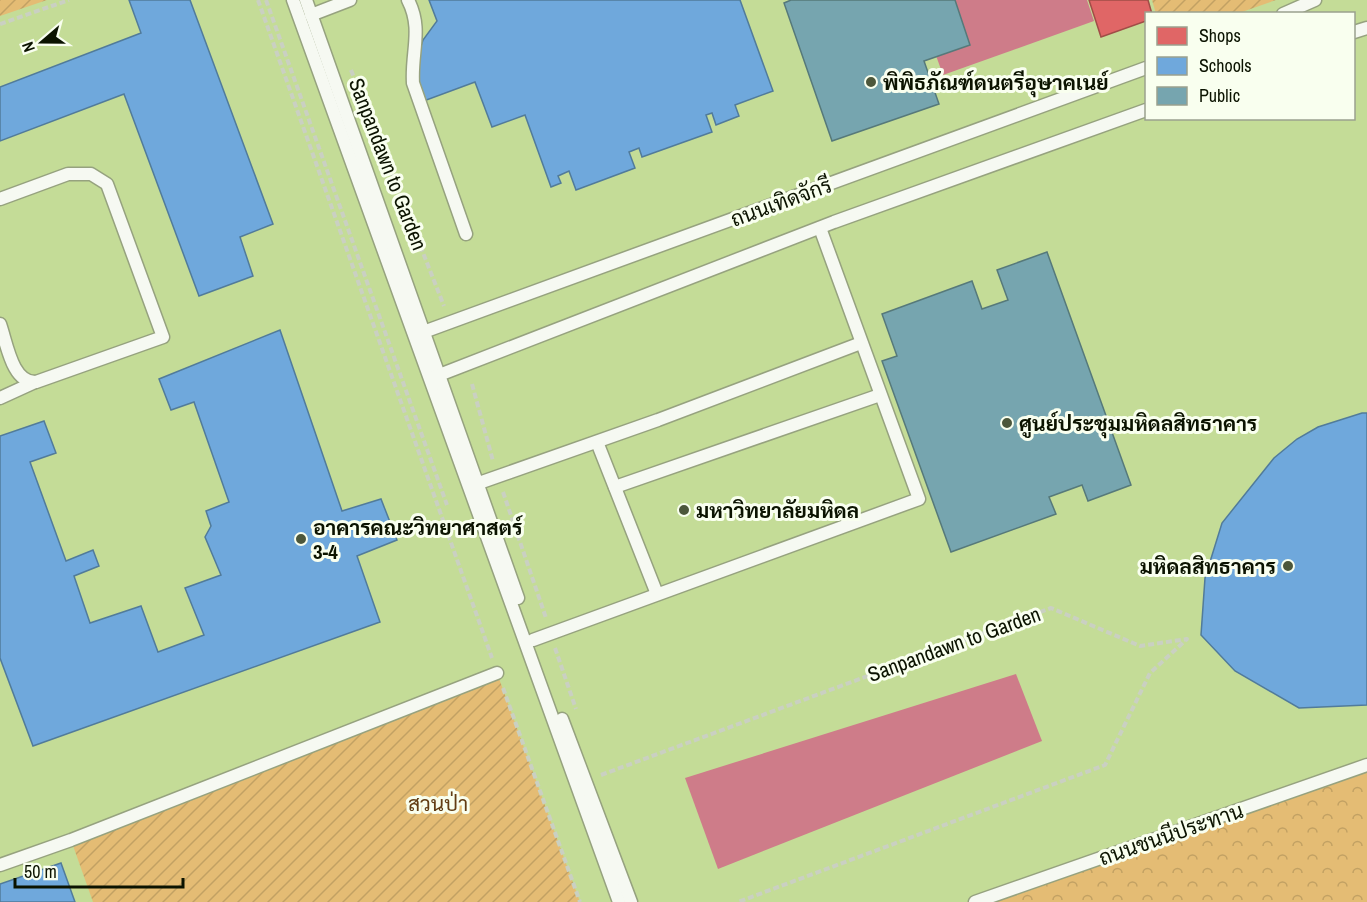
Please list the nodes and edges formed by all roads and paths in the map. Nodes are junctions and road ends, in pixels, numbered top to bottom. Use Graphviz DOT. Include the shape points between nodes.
graph roads {
  1 [pos="69,0"];
  2 [pos="258,0"];
  3 [pos="266,0"];
  4 [pos="293,0"];
  5 [pos="306,0"];
  6 [pos="350,0"];
  7 [pos="408,0"];
  8 [pos="1315,0"];
  9 [pos="1288,12"];
  10 [pos="311,15"];
  11 [pos="0,24"];
  12 [pos="349,64"];
  13 [pos="1145,68"];
  14 [pos="1145,110"];
  15 [pos="0,199"];
  16 [pos="820,228"];
  17 [pos="466,234"];
  18 [pos="445,309"];
  19 [pos="0,324"];
  20 [pos="419,333"];
  21 [pos="861,342"];
  22 [pos="435,376"];
  23 [pos="36,382"];
  24 [pos="472,384"];
  25 [pos="880,395"];
  26 [pos="0,398"];
  27 [pos="597,441"];
  28 [pos="498,477"];
  29 [pos="479,483"];
  30 [pos="615,488"];
  31 [pos="447,505"];
  32 [pos="657,594"];
  33 [pos="550,632"];
  34 [pos="532,640"];
  35 [pos="497,673"];
  36 [pos="576,711"];
  37 [pos="1367,765"];
  38 [pos="595,766"];
  39 [pos="0,865"];
  40 [pos="580,902"];
  41 [pos="619,902"];
  42 [pos="631,902"];
  43 [pos="738,902"];
  44 [pos="975,902"];
  1 -- 11 [label="path"];
  2 -- 35 [label="path"];
  3 -- 31 [label="path"];
  4 -- 20 [label="lane"];
  5 -- 10 [label="lane"];
  6 -- 10 [label="lane"];
  7 -- 17 [label="lane" via="417,23 413,83"];
  8 -- 9 [label="lane"];
  10 -- 20 [label="lane"];
  12 -- 18 [label="path, Sanpandawn to Garden"];
  13 -- 20 [label="lane, ถนนเทิดจักรี"];
  14 -- 16 [label="lane, ถนนเทิดจักรี"];
  15 -- 23 [label="lane" via="68,174 91,174 107,184 163,337"];
  16 -- 21 [label="lane"];
  16 -- 22 [label="lane, ถนนเทิดจักรี"];
  19 -- 23 [label="lane" via="19,377"];
  20 -- 22 [label="lane"];
  21 -- 25 [label="lane"];
  21 -- 27 [label="lane"];
  22 -- 29 [label="lane"];
  22 -- 41 [label="lane"];
  23 -- 26 [label="lane"];
  24 -- 28 [label="path"];
  25 -- 30 [label="lane"];
  25 -- 32 [label="lane" via="919,499"];
  27 -- 28 [label="lane"];
  27 -- 30 [label="lane"];
  28 -- 29 [label="lane"];
  28 -- 33 [label="path"];
  29 -- 34 [label="lane"];
  30 -- 32 [label="lane"];
  32 -- 33 [label="lane"];
  33 -- 34 [label="lane"];
  33 -- 36 [label="path"];
  34 -- 42 [label="lane"];
  35 -- 39 [label="lane"];
  35 -- 40 [label="path"];
  37 -- 44 [label="lane, ถนนชนนีประทาน"];
  38 -- 43 [label="path, Sanpandawn to Garden" via="599,776 1052,608 1140,646 1187,639 1150,673 1104,765"];
}
